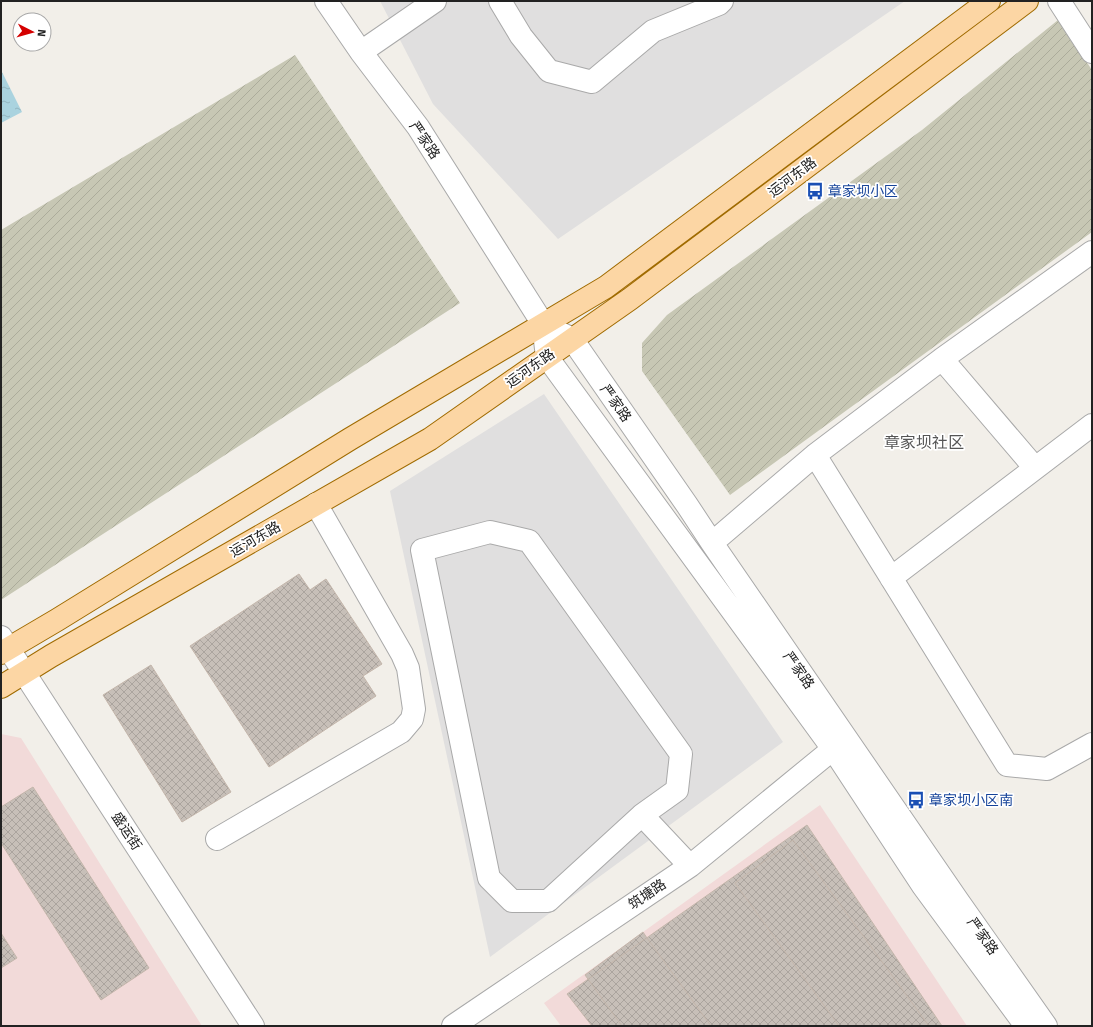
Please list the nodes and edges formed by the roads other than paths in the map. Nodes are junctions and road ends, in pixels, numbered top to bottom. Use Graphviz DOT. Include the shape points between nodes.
graph roads {
  1 [pos="326,1"];
  2 [pos="435,1"];
  3 [pos="500,1"];
  4 [pos="722,1"];
  5 [pos="989,1"];
  6 [pos="1027,1"];
  7 [pos="1060,1"];
  8 [pos="361,52"];
  9 [pos="1092,52"];
  10 [pos="1092,252"];
  11 [pos="543,324"];
  12 [pos="572,340"];
  13 [pos="547,357"];
  14 [pos="942,359"];
  15 [pos="1092,425"];
  16 [pos="815,455"];
  17 [pos="1035,468"];
  18 [pos="316,504"];
  19 [pos="712,543"];
  20 [pos="891,578"];
  21 [pos="4,646"];
  22 [pos="24,672"];
  23 [pos="1,687"];
  24 [pos="1092,744"];
  25 [pos="832,750"];
  26 [pos="642,815"];
  27 [pos="217,839"];
  28 [pos="690,866"];
  29 [pos="253,1026"];
  30 [pos="453,1026"];
  31 [pos="1026,1026"];
  32 [pos="1046,1026"];
  1 -- 8 [label="street, 严家路"];
  2 -- 8 [label="street"];
  3 -- 4 [label="street" via="521,36 549,71 592,82 653,31"];
  5 -- 11 [label="main road, 运河东路" via="606,287"];
  6 -- 12 [label="main road, 运河东路"];
  7 -- 9 [label="street"];
  8 -- 11 [label="street, 严家路" via="418,127"];
  10 -- 14 [label="street"];
  11 -- 12 [label="street, 严家路"];
  11 -- 13 [label="street, 严家路"];
  11 -- 21 [label="main road, 运河东路" via="350,439 57,620"];
  12 -- 13 [label="main road, 运河东路"];
  12 -- 19 [label="street, 严家路"];
  13 -- 18 [label="main road, 运河东路" via="430,439"];
  13 -- 25 [label="street, 严家路"];
  14 -- 16 [label="street"];
  14 -- 17 [label="street"];
  15 -- 17 [label="street"];
  16 -- 19 [label="street"];
  16 -- 20 [label="street"];
  17 -- 20 [label="street"];
  18 -- 22 [label="main road, 运河东路"];
  18 -- 27 [label="street" via="402,654 408,668 414,709 412,720 401,732"];
  19 -- 32 [label="street, 严家路"];
  20 -- 24 [label="street" via="1007,764 1048,769"];
  21 -- 22 [label="street, 盛运街"];
  22 -- 23 [label="main road, 运河东路"];
  22 -- 29 [label="street, 盛运街"];
  25 -- 28 [label="street, 筑塘路"];
  25 -- 31 [label="street, 严家路" via="923,886"];
  26 -- 26 [label="street" via="677,790 681,754 529,541 490,532 422,550 489,878 512,901 548,901"];
  26 -- 28 [label="street"];
  28 -- 30 [label="street, 筑塘路"];
}
